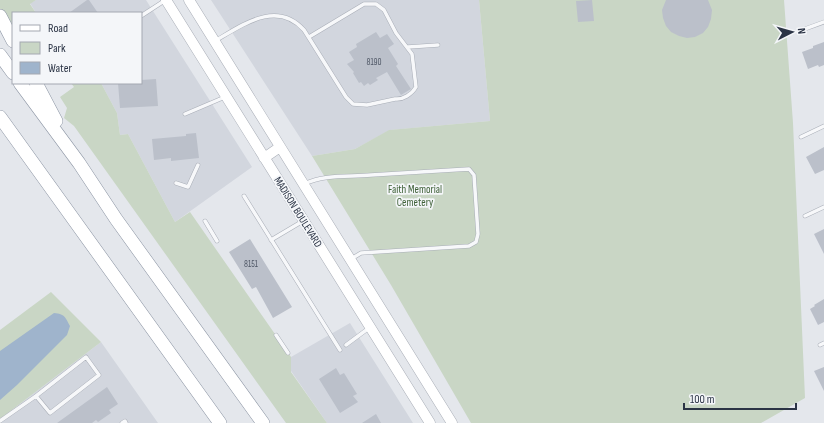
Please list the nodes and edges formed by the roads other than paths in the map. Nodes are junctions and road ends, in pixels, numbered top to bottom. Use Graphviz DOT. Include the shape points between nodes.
graph roads {
  1 [pos="165,0"];
  2 [pos="192,1"];
  3 [pos="142,15"];
  4 [pos="0,16"];
  5 [pos="824,22"];
  6 [pos="802,30"];
  7 [pos="308,37"];
  8 [pos="12,38"];
  9 [pos="214,42"];
  10 [pos="438,45"];
  11 [pos="408,47"];
  12 [pos="0,55"];
  13 [pos="12,72"];
  14 [pos="21,84"];
  15 [pos="37,84"];
  16 [pos="226,96"];
  17 [pos="185,114"];
  18 [pos="0,117"];
  19 [pos="0,121"];
  20 [pos="824,126"];
  21 [pos="11,132"];
  22 [pos="801,137"];
  23 [pos="280,147"];
  24 [pos="264,158"];
  25 [pos="79,163"];
  26 [pos="198,165"];
  27 [pos="176,183"];
  28 [pos="303,184"];
  29 [pos="244,196"];
  30 [pos="824,207"];
  31 [pos="805,216"];
  32 [pos="205,221"];
  33 [pos="304,221"];
  34 [pos="272,240"];
  35 [pos="217,241"];
  36 [pos="350,260"];
  37 [pos="370,328"];
  38 [pos="276,335"];
  39 [pos="346,345"];
  40 [pos="340,350"];
  41 [pos="288,353"];
  42 [pos="36,396"];
  43 [pos="0,421"];
  44 [pos="122,423"];
  45 [pos="126,423"];
  46 [pos="220,423"];
  47 [pos="263,423"];
  48 [pos="430,423"];
  49 [pos="452,423"];
  1 -- 3 [label="lane"];
  1 -- 16 [label="main road, MADISON BOULEVARD"];
  2 -- 9 [label="main road, MADISON BOULEVARD"];
  4 -- 8 [label="highway"];
  5 -- 6 [label="lane"];
  7 -- 9 [label="lane" via="291,18 273,13 255,17"];
  7 -- 11 [label="lane" via="364,4 376,4 384,10 396,33"];
  7 -- 11 [label="lane" via="353,104 367,105 400,99 414,92 416,87 412,54"];
  9 -- 23 [label="main road, MADISON BOULEVARD"];
  10 -- 11 [label="lane"];
  12 -- 13 [label="highway"];
  14 -- 25 [label="highway"];
  15 -- 25 [label="highway"];
  16 -- 17 [label="lane"];
  16 -- 24 [label="main road, MADISON BOULEVARD"];
  18 -- 21 [label="highway"];
  19 -- 21 [label="highway"];
  20 -- 22 [label="lane"];
  21 -- 46 [label="highway"];
  23 -- 24 [label="main road"];
  23 -- 28 [label="main road, MADISON BOULEVARD"];
  24 -- 33 [label="main road, MADISON BOULEVARD"];
  25 -- 47 [label="highway" via="116,219"];
  26 -- 27 [label="lane" via="188,187"];
  28 -- 36 [label="main road, MADISON BOULEVARD"];
  28 -- 36 [label="lane" via="324,177 419,171 469,169 474,175 478,234 476,242 469,246 361,254"];
  29 -- 34 [label="lane"];
  30 -- 31 [label="lane"];
  32 -- 35 [label="lane"];
  33 -- 34 [label="lane"];
  33 -- 37 [label="main road, MADISON BOULEVARD"];
  34 -- 40 [label="lane"];
  36 -- 49 [label="main road, MADISON BOULEVARD"];
  37 -- 39 [label="lane"];
  37 -- 48 [label="main road, MADISON BOULEVARD"];
  38 -- 41 [label="lane"];
  42 -- 42 [label="lane" via="86,357 99,375 50,413"];
  42 -- 43 [label="lane"];
  44 -- 45 [label="lane"];
}
